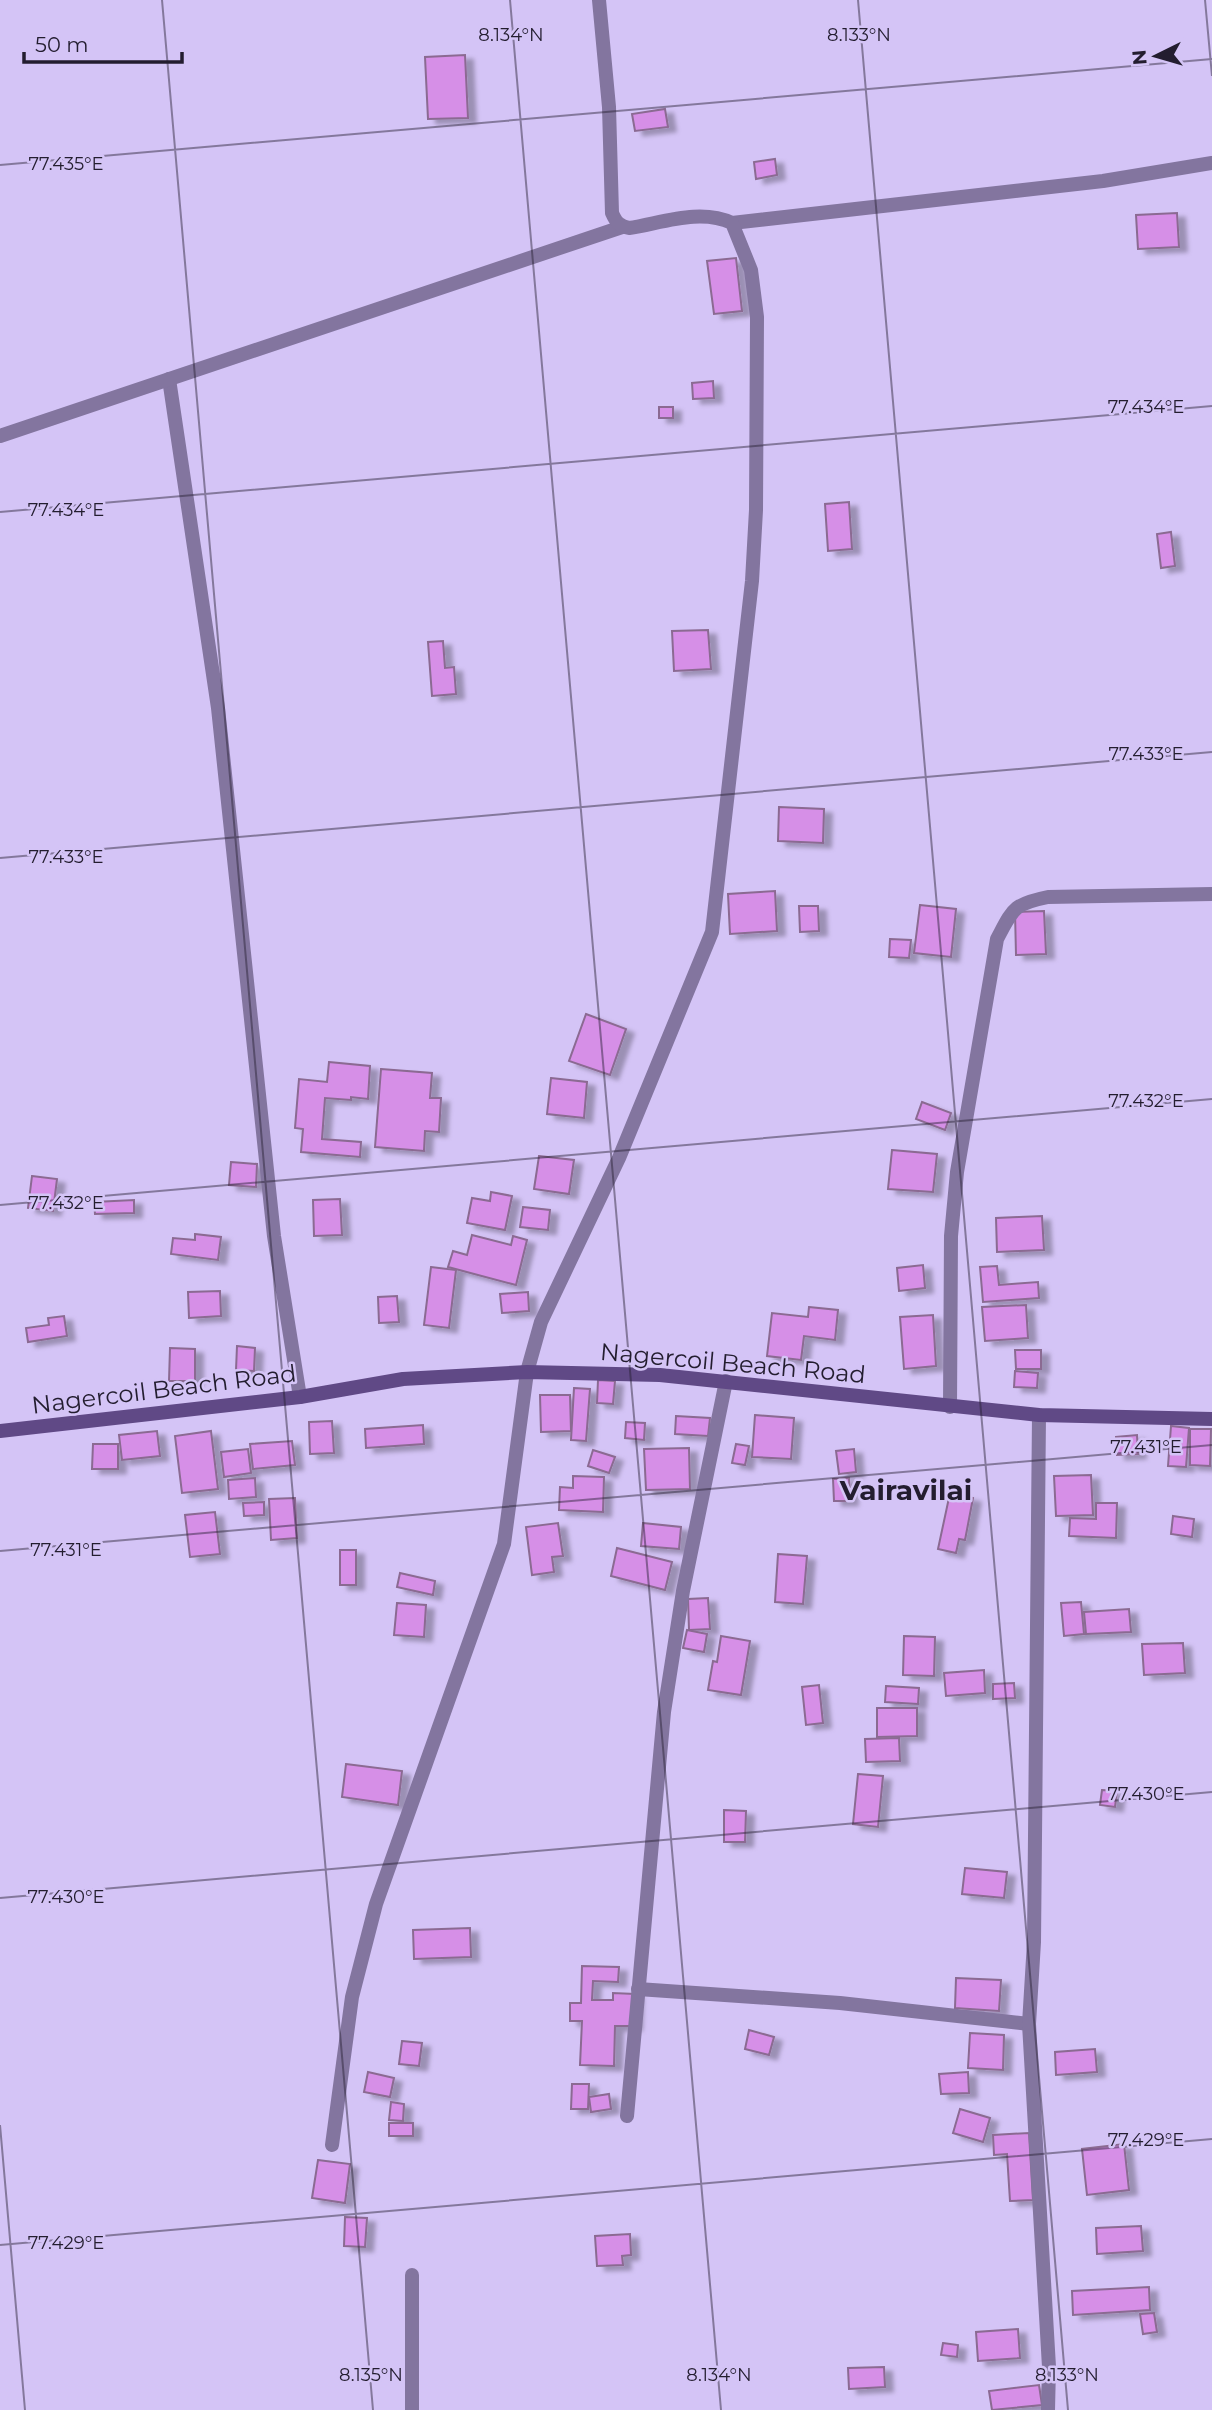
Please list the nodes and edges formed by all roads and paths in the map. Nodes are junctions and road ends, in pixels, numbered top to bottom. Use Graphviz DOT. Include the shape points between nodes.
graph roads {
  1 [pos="598,0"];
  2 [pos="1212,163"];
  3 [pos="732,223"];
  4 [pos="622,227"];
  5 [pos="169,379"];
  6 [pos="0,436"];
  7 [pos="1212,894"];
  8 [pos="527,1372"];
  9 [pos="726,1381"];
  10 [pos="300,1397"];
  11 [pos="950,1407"];
  12 [pos="1039,1415"];
  13 [pos="1212,1419"];
  14 [pos="0,1431"];
  15 [pos="638,1989"];
  16 [pos="1029,2024"];
  17 [pos="627,2116"];
  18 [pos="332,2145"];
  19 [pos="412,2275"];
  20 [pos="412,2410"];
  21 [pos="1048,2410"];
  1 -- 4 [label="street" via="609,107 612,214"];
  2 -- 3 [label="street" via="1103,181"];
  3 -- 4 [label="street" via="708,216"];
  3 -- 8 [label="street" via="751,270 757,317 756,498 752,581 712,932 619,1158 541,1322"];
  4 -- 5 [label="street"];
  5 -- 6 [label="street"];
  5 -- 10 [label="street" via="218,708 274,1236"];
  7 -- 11 [label="street" via="1048,897 1012,910 998,939 957,1172 951,1236"];
  8 -- 9 [label="main road, Nagercoil Beach Road" via="660,1374"];
  8 -- 10 [label="main road, Nagercoil Beach Road" via="403,1379"];
  8 -- 18 [label="street" via="503,1544 376,1904 352,1997"];
  9 -- 11 [label="main road, Nagercoil Beach Road"];
  9 -- 15 [label="street" via="683,1591 664,1712"];
  10 -- 14 [label="main road, Nagercoil Beach Road"];
  11 -- 12 [label="main road, Nagercoil Beach Road"];
  12 -- 13 [label="main road, Nagercoil Beach Road"];
  12 -- 16 [label="street" via="1034,1942"];
  15 -- 16 [label="street" via="840,2003"];
  15 -- 17 [label="street"];
  16 -- 21 [label="street"];
  19 -- 20 [label="street"];
}
